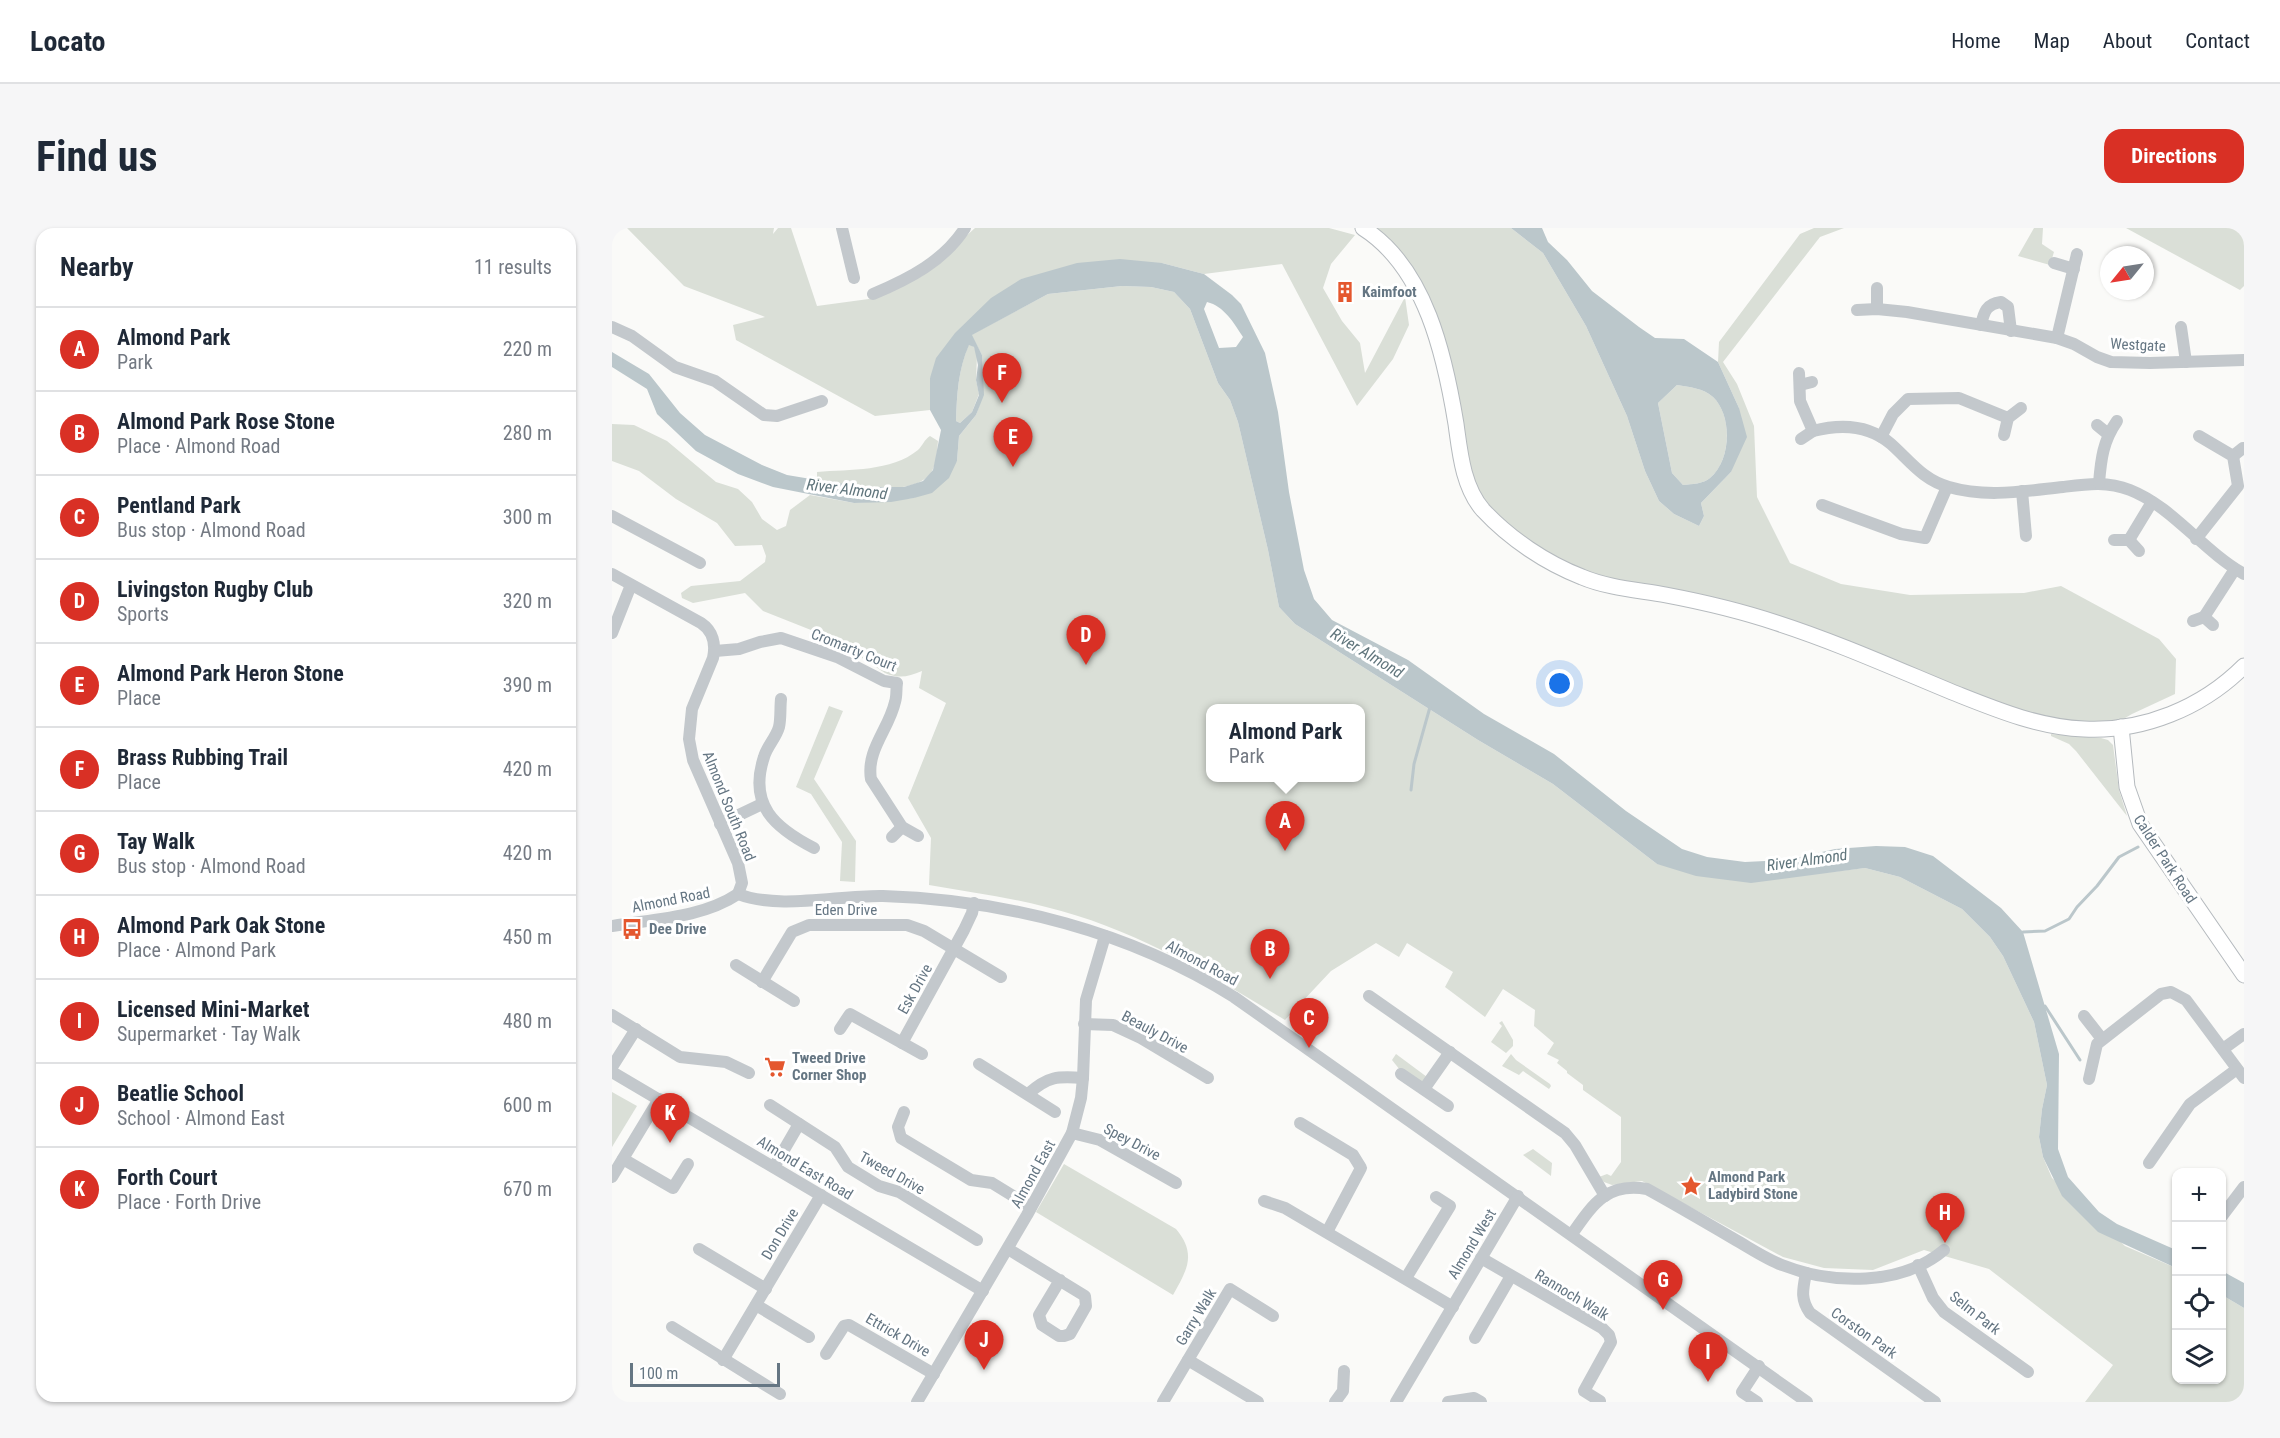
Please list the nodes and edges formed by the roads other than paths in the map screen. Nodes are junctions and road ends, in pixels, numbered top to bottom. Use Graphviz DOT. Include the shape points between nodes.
graph roads {
  1 [pos="842,228"];
  2 [pos="965,228"];
  3 [pos="1364,228"];
  4 [pos="2077,254"];
  5 [pos="2054,263"];
  6 [pos="2074,269"];
  7 [pos="854,278"];
  8 [pos="1877,288"];
  9 [pos="873,294"];
  10 [pos="1877,309"];
  11 [pos="1857,310"];
  12 [pos="1981,326"];
  13 [pos="612,327"];
  14 [pos="2181,327"];
  15 [pos="2011,331"];
  16 [pos="2057,338"];
  17 [pos="2244,360"];
  18 [pos="2186,362"];
  19 [pos="1803,380"];
  20 [pos="822,401"];
  21 [pos="2021,408"];
  22 [pos="2008,418"];
  23 [pos="2117,421"];
  24 [pos="2097,425"];
  25 [pos="1813,431"];
  26 [pos="2108,434"];
  27 [pos="2004,435"];
  28 [pos="2199,436"];
  29 [pos="1881,437"];
  30 [pos="1801,439"];
  31 [pos="2238,452"];
  32 [pos="2099,483"];
  33 [pos="2241,486"];
  34 [pos="1947,487"];
  35 [pos="2022,491"];
  36 [pos="2152,502"];
  37 [pos="1828,511"];
  38 [pos="612,516"];
  39 [pos="2026,536"];
  40 [pos="1925,538"];
  41 [pos="2196,539"];
  42 [pos="2114,540"];
  43 [pos="2129,540"];
  44 [pos="1936,547"];
  45 [pos="2139,551"];
  46 [pos="700,563"];
  47 [pos="2240,572"];
  48 [pos="612,574"];
  49 [pos="631,585"];
  50 [pos="2203,621"];
  51 [pos="612,633"];
  52 [pos="715,651"];
  53 [pos="2244,666"];
  54 [pos="781,699"];
  55 [pos="2121,727"];
  56 [pos="762,804"];
  57 [pos="720,824"];
  58 [pos="902,827"];
  59 [pos="918,836"];
  60 [pos="892,837"];
  61 [pos="814,848"];
  62 [pos="738,894"];
  63 [pos="974,903"];
  64 [pos="612,926"];
  65 [pos="1105,936"];
  66 [pos="953,950"];
  67 [pos="736,965"];
  68 [pos="2244,975"];
  69 [pos="1001,977"];
  70 [pos="762,982"];
  71 [pos="1369,996"];
  72 [pos="794,1001"];
  73 [pos="612,1015"];
  74 [pos="2084,1016"];
  75 [pos="1084,1024"];
  76 [pos="636,1029"];
  77 [pos="840,1029"];
  78 [pos="2244,1034"];
  79 [pos="2102,1039"];
  80 [pos="902,1043"];
  81 [pos="2223,1049"];
  82 [pos="1450,1052"];
  83 [pos="922,1054"];
  84 [pos="979,1064"];
  85 [pos="612,1067"];
  86 [pos="612,1072"];
  87 [pos="749,1073"];
  88 [pos="1401,1074"];
  89 [pos="2241,1074"];
  90 [pos="1083,1078"];
  91 [pos="1208,1078"];
  92 [pos="2089,1079"];
  93 [pos="1424,1089"];
  94 [pos="1028,1094"];
  95 [pos="659,1099"];
  96 [pos="770,1104"];
  97 [pos="1448,1106"];
  98 [pos="904,1112"];
  99 [pos="1055,1112"];
  100 [pos="1300,1123"];
  101 [pos="799,1124"];
  102 [pos="1072,1133"];
  103 [pos="623,1159"];
  104 [pos="2149,1162"];
  105 [pos="688,1164"];
  106 [pos="774,1167"];
  107 [pos="612,1177"];
  108 [pos="1176,1183"];
  109 [pos="2244,1187"];
  110 [pos="821,1195"];
  111 [pos="1605,1196"];
  112 [pos="1436,1197"];
  113 [pos="1518,1197"];
  114 [pos="1264,1201"];
  115 [pos="2240,1201"];
  116 [pos="1031,1207"];
  117 [pos="2226,1213"];
  118 [pos="1327,1232"];
  119 [pos="1572,1234"];
  120 [pos="977,1240"];
  121 [pos="699,1249"];
  122 [pos="1008,1249"];
  123 [pos="1944,1250"];
  124 [pos="1481,1258"];
  125 [pos="1918,1265"];
  126 [pos="1806,1273"];
  127 [pos="1512,1276"];
  128 [pos="1406,1278"];
  129 [pos="1060,1280"];
  130 [pos="766,1289"];
  131 [pos="983,1291"];
  132 [pos="756,1305"];
  133 [pos="1452,1307"];
  134 [pos="1274,1316"];
  135 [pos="672,1327"];
  136 [pos="809,1336"];
  137 [pos="1475,1338"];
  138 [pos="826,1354"];
  139 [pos="723,1360"];
  140 [pos="1188,1360"];
  141 [pos="1759,1366"];
  142 [pos="1344,1371"];
  143 [pos="2028,1372"];
  144 [pos="934,1374"];
  145 [pos="780,1394"];
  146 [pos="1600,1401"];
  147 [pos="917,1402"];
  148 [pos="1163,1402"];
  149 [pos="1258,1402"];
  150 [pos="1335,1402"];
  151 [pos="1396,1402"];
  152 [pos="1448,1402"];
  153 [pos="1481,1402"];
  154 [pos="1757,1402"];
  155 [pos="1808,1402"];
  156 [pos="1935,1402"];
  1 -- 7 [label="street"];
  2 -- 9 [label="street" via="956,242 927,267"];
  3 -- 55 [label="main road" via="1401,265 1433,323 1463,466 1474,497 1496,523 1522,544 1585,579 1778,623 2020,717 2067,728"];
  4 -- 6 [label="street"];
  5 -- 6 [label="street"];
  6 -- 16 [label="street"];
  8 -- 10 [label="street"];
  10 -- 11 [label="street, Westgate"];
  10 -- 12 [label="street, Westgate"];
  12 -- 15 [label="street, Westgate"];
  12 -- 15 [label="street" via="1985,310 1992,303 2001,302 2008,307"];
  13 -- 20 [label="street" via="632,336 675,367 714,381 764,414 777,416 797,404"];
  14 -- 18 [label="street, Westgate"];
  15 -- 16 [label="street, Westgate"];
  16 -- 18 [label="street, Westgate" via="2111,362"];
  17 -- 18 [label="street, Westgate"];
  19 -- 25 [label="street" via="1800,401"];
  21 -- 22 [label="street"];
  22 -- 27 [label="street"];
  22 -- 29 [label="street" via="1959,398 1908,399 1893,414"];
  23 -- 26 [label="street"];
  24 -- 26 [label="street"];
  25 -- 29 [label="street" via="1855,427"];
  25 -- 30 [label="street"];
  26 -- 32 [label="street" via="2102,450"];
  28 -- 31 [label="street"];
  29 -- 34 [label="street" via="1913,468"];
  31 -- 33 [label="street"];
  32 -- 35 [label="street"];
  32 -- 36 [label="street" via="2118,486"];
  33 -- 41 [label="street"];
  34 -- 35 [label="street" via="1993,494"];
  34 -- 40 [label="street"];
  35 -- 39 [label="street"];
  36 -- 41 [label="street"];
  36 -- 43 [label="street"];
  37 -- 40 [label="street"];
  38 -- 46 [label="street"];
  40 -- 44 [label="street"];
  41 -- 47 [label="street"];
  42 -- 43 [label="street"];
  43 -- 45 [label="street"];
  47 -- 50 [label="street"];
  48 -- 49 [label="street"];
  49 -- 51 [label="street"];
  49 -- 52 [label="street" via="708,627"];
  52 -- 57 [label="street, Almond South Road" via="692,709 689,739 693,760"];
  52 -- 58 [label="street, Cromarty Court" via="781,638 897,683 896,701 870,760 870,771 871,779"];
  53 -- 55 [label="main road" via="2214,692 2163,718"];
  54 -- 56 [label="street" via="774,711 779,727 764,756 761,772"];
  55 -- 68 [label="main road, Calder Park Road" via="2127,787 2139,824"];
  56 -- 57 [label="street"];
  56 -- 61 [label="street" via="790,836"];
  57 -- 62 [label="street, Almond South Road" via="738,863 742,883"];
  58 -- 59 [label="street, Cromarty Court"];
  58 -- 60 [label="street"];
  62 -- 63 [label="street, Almond Road" via="770,901 870,896"];
  62 -- 64 [label="street, Almond Road" via="704,910"];
  63 -- 65 [label="street, Almond Road"];
  63 -- 66 [label="street, Esk Drive"];
  65 -- 75 [label="street, Almond East" via="1090,981"];
  65 -- 113 [label="street, Almond Road" via="1174,964 1234,997"];
  66 -- 69 [label="street"];
  66 -- 70 [label="street, Eden Drive" via="907,925 809,925 792,932"];
  66 -- 80 [label="street, Esk Drive"];
  67 -- 70 [label="street"];
  70 -- 72 [label="street"];
  71 -- 82 [label="street"];
  73 -- 76 [label="street"];
  74 -- 79 [label="street"];
  75 -- 90 [label="street, Almond East"];
  75 -- 91 [label="street, Beauly Drive" via="1113,1025"];
  76 -- 85 [label="street"];
  76 -- 87 [label="street" via="680,1057 726,1062"];
  77 -- 80 [label="street" via="850,1014"];
  78 -- 81 [label="street"];
  79 -- 81 [label="street" via="2161,994 2171,992 2186,1000"];
  79 -- 92 [label="street" via="2097,1044"];
  80 -- 83 [label="street"];
  81 -- 89 [label="street"];
  82 -- 93 [label="street"];
  82 -- 111 [label="street" via="1565,1133"];
  84 -- 94 [label="street"];
  86 -- 95 [label="street, Almond East Road"];
  88 -- 93 [label="street"];
  89 -- 104 [label="street" via="2190,1104"];
  90 -- 94 [label="street" via="1057,1076"];
  90 -- 102 [label="street, Almond East"];
  93 -- 97 [label="street"];
  94 -- 99 [label="street"];
  95 -- 103 [label="street"];
  95 -- 106 [label="street, Almond East Road"];
  96 -- 101 [label="street, Tweed Drive"];
  98 -- 116 [label="street" via="898,1127 901,1138 971,1180 992,1183"];
  100 -- 118 [label="street" via="1353,1155 1361,1168"];
  101 -- 106 [label="street"];
  101 -- 120 [label="street, Tweed Drive" via="835,1147 848,1167 879,1186 899,1192"];
  102 -- 108 [label="street, Spey Drive" via="1101,1140"];
  102 -- 116 [label="street, Almond East"];
  103 -- 105 [label="street" via="673,1188"];
  103 -- 107 [label="street"];
  106 -- 110 [label="street, Almond East Road"];
  109 -- 115 [label="street"];
  110 -- 130 [label="street, Don Drive"];
  110 -- 131 [label="street, Almond East Road"];
  111 -- 119 [label="street"];
  111 -- 126 [label="street" via="1616,1188 1647,1189 1781,1265"];
  112 -- 128 [label="street" via="1450,1206"];
  113 -- 119 [label="street, Almond Road"];
  113 -- 124 [label="street, Almond West"];
  114 -- 118 [label="street"];
  115 -- 117 [label="street"];
  116 -- 122 [label="street, Almond East"];
  118 -- 128 [label="street"];
  119 -- 141 [label="street, Almond Road"];
  121 -- 130 [label="street"];
  122 -- 129 [label="street"];
  122 -- 131 [label="street, Almond East"];
  123 -- 125 [label="street"];
  124 -- 127 [label="street, Rannoch Walk"];
  124 -- 133 [label="street, Almond West"];
  125 -- 126 [label="street" via="1872,1278 1831,1278"];
  125 -- 143 [label="street, Selm Park" via="1944,1312"];
  126 -- 156 [label="street, Corston Park" via="1803,1304 1810,1313"];
  127 -- 137 [label="street, Rannoch Walk"];
  127 -- 146 [label="street, Rannoch Walk" via="1609,1335 1611,1342 1584,1391"];
  128 -- 133 [label="street"];
  129 -- 129 [label="street" via="1087,1301 1070,1334 1064,1336 1039,1320"];
  130 -- 132 [label="street, Don Drive"];
  131 -- 144 [label="street, Almond East"];
  132 -- 136 [label="street"];
  132 -- 139 [label="street, Don Drive"];
  133 -- 151 [label="street, Almond West"];
  134 -- 140 [label="street, Garry Walk" via="1225,1286"];
  135 -- 139 [label="street"];
  138 -- 144 [label="street, Ettrick Drive" via="849,1324"];
  139 -- 145 [label="street"];
  140 -- 148 [label="street, Garry Walk"];
  140 -- 149 [label="street, Garry Walk"];
  141 -- 154 [label="street" via="1742,1392"];
  141 -- 155 [label="street, Almond Road"];
  142 -- 150 [label="street" via="1343,1391"];
  144 -- 147 [label="street, Almond East"];
  152 -- 153 [label="street" via="1474,1398"];
}
